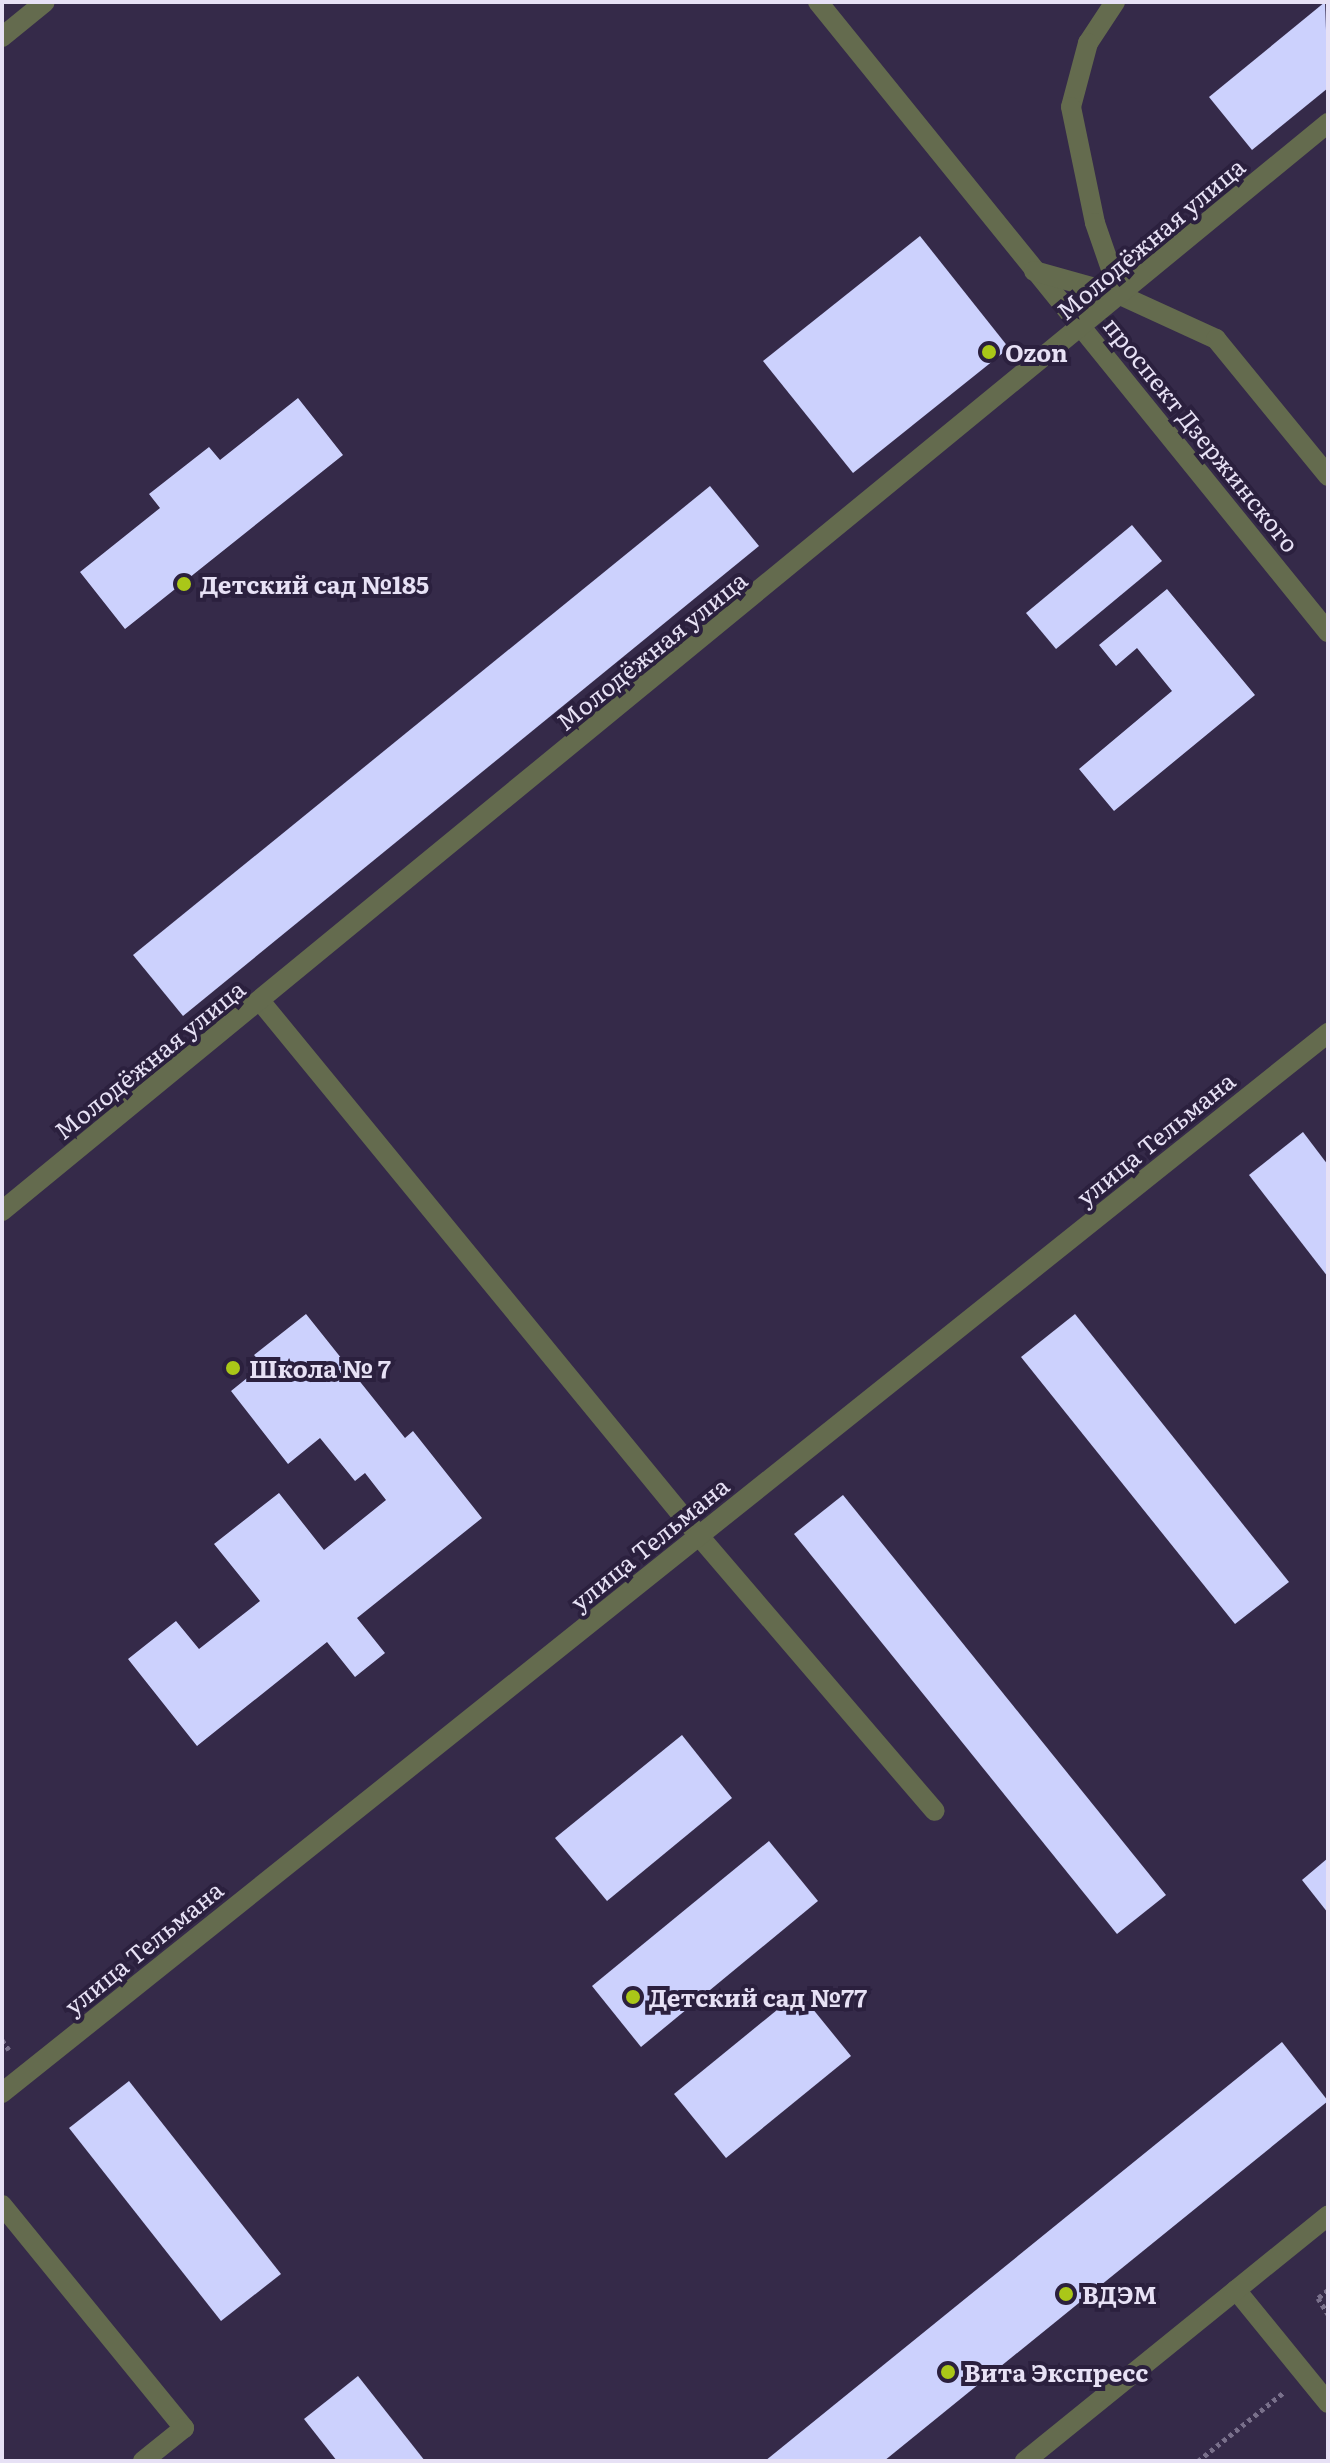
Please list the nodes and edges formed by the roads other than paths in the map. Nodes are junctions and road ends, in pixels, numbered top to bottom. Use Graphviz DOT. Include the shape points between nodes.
graph roads {
  1 [pos="45,2"];
  2 [pos="818,2"];
  3 [pos="1111,4"];
  4 [pos="2,37"];
  5 [pos="1328,123"];
  6 [pos="1033,270"];
  7 [pos="1120,295"];
  8 [pos="1084,328"];
  9 [pos="1328,476"];
  10 [pos="1328,632"];
  11 [pos="261,1002"];
  12 [pos="1328,1033"];
  13 [pos="2,1211"];
  14 [pos="699,1536"];
  15 [pos="935,1811"];
  16 [pos="2,2093"];
  17 [pos="2,2205"];
  18 [pos="1328,2216"];
  19 [pos="1236,2290"];
  20 [pos="1328,2403"];
  21 [pos="143,2461"];
  22 [pos="1025,2461"];
  1 -- 4 [label="street"];
  2 -- 6 [label="street, проспект Дзержинского"];
  3 -- 7 [label="street" via="1088,43 1071,107 1095,223"];
  5 -- 7 [label="street, Молодёжная улица"];
  6 -- 7 [label="street, проспект Дзержинского"];
  6 -- 8 [label="street, проспект Дзержинского"];
  7 -- 8 [label="street, Молодёжная улица"];
  7 -- 9 [label="street, проспект Дзержинского" via="1216,339"];
  8 -- 10 [label="street, проспект Дзержинского"];
  8 -- 11 [label="street, Молодёжная улица"];
  11 -- 13 [label="street, Молодёжная улица"];
  11 -- 14 [label="street"];
  12 -- 14 [label="street, улица Тельмана"];
  14 -- 15 [label="street"];
  14 -- 16 [label="street, улица Тельмана"];
  17 -- 21 [label="street" via="184,2428"];
  18 -- 19 [label="street"];
  19 -- 20 [label="street"];
  19 -- 22 [label="street"];
}
